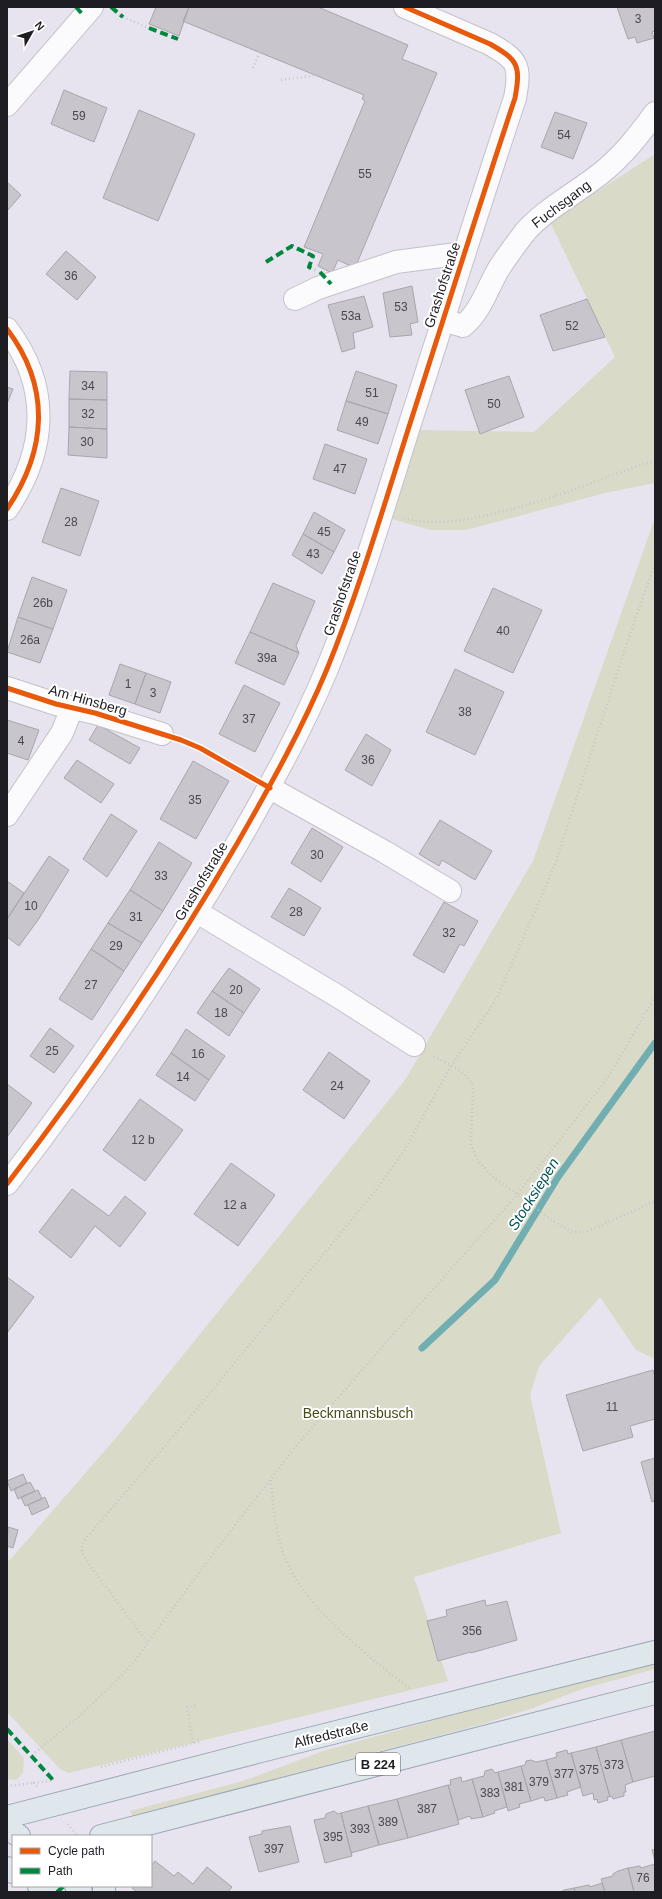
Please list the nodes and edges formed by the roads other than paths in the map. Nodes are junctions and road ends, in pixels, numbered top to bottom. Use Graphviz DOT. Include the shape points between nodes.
graph roads {
  1 [pos="92,7"];
  2 [pos="405,7"];
  3 [pos="7,105"];
  4 [pos="655,113"];
  5 [pos="464,253"];
  6 [pos="295,299"];
  7 [pos="443,320"];
  8 [pos="7,329"];
  9 [pos="7,509"];
  10 [pos="7,688"];
  11 [pos="72,708"];
  12 [pos="162,734"];
  13 [pos="270,788"];
  14 [pos="7,815"];
  15 [pos="450,891"];
  16 [pos="197,912"];
  17 [pos="414,1045"];
  18 [pos="7,1184"];
  19 [pos="655,1652"];
  20 [pos="655,1693"];
  21 [pos="7,1817"];
  22 [pos="7,1828"];
  23 [pos="112,1834"];
  24 [pos="18,1835"];
  1 -- 3 [label="street"];
  2 -- 5 [label="street, Grashofstraße" via="490,44 514,60 518,71 514,98"];
  4 -- 7 [label="street, Fuchsgang" via="622,154 526,231 499,268 472,319 463,326"];
  5 -- 6 [label="street" via="396,262 318,288"];
  5 -- 7 [label="street, Grashofstraße"];
  7 -- 13 [label="street, Grashofstraße" via="344,625 303,723"];
  8 -- 9 [label="street" via="26,359 39,407 33,457 25,480"];
  10 -- 11 [label="street, Am Hinsberg"];
  11 -- 12 [label="street, Am Hinsberg" via="94,712"];
  11 -- 14 [label="street, Am Hinsberg" via="62,733"];
  13 -- 15 [label="street"];
  13 -- 16 [label="street, Grashofstraße"];
  16 -- 17 [label="street, Grashofstraße"];
  16 -- 18 [label="street, Grashofstraße" via="100,1058"];
  19 -- 21 [label="main road, Alfredstraße"];
  20 -- 23 [label="main road, B 224"];
  22 -- 24 [label="main road"];
}
